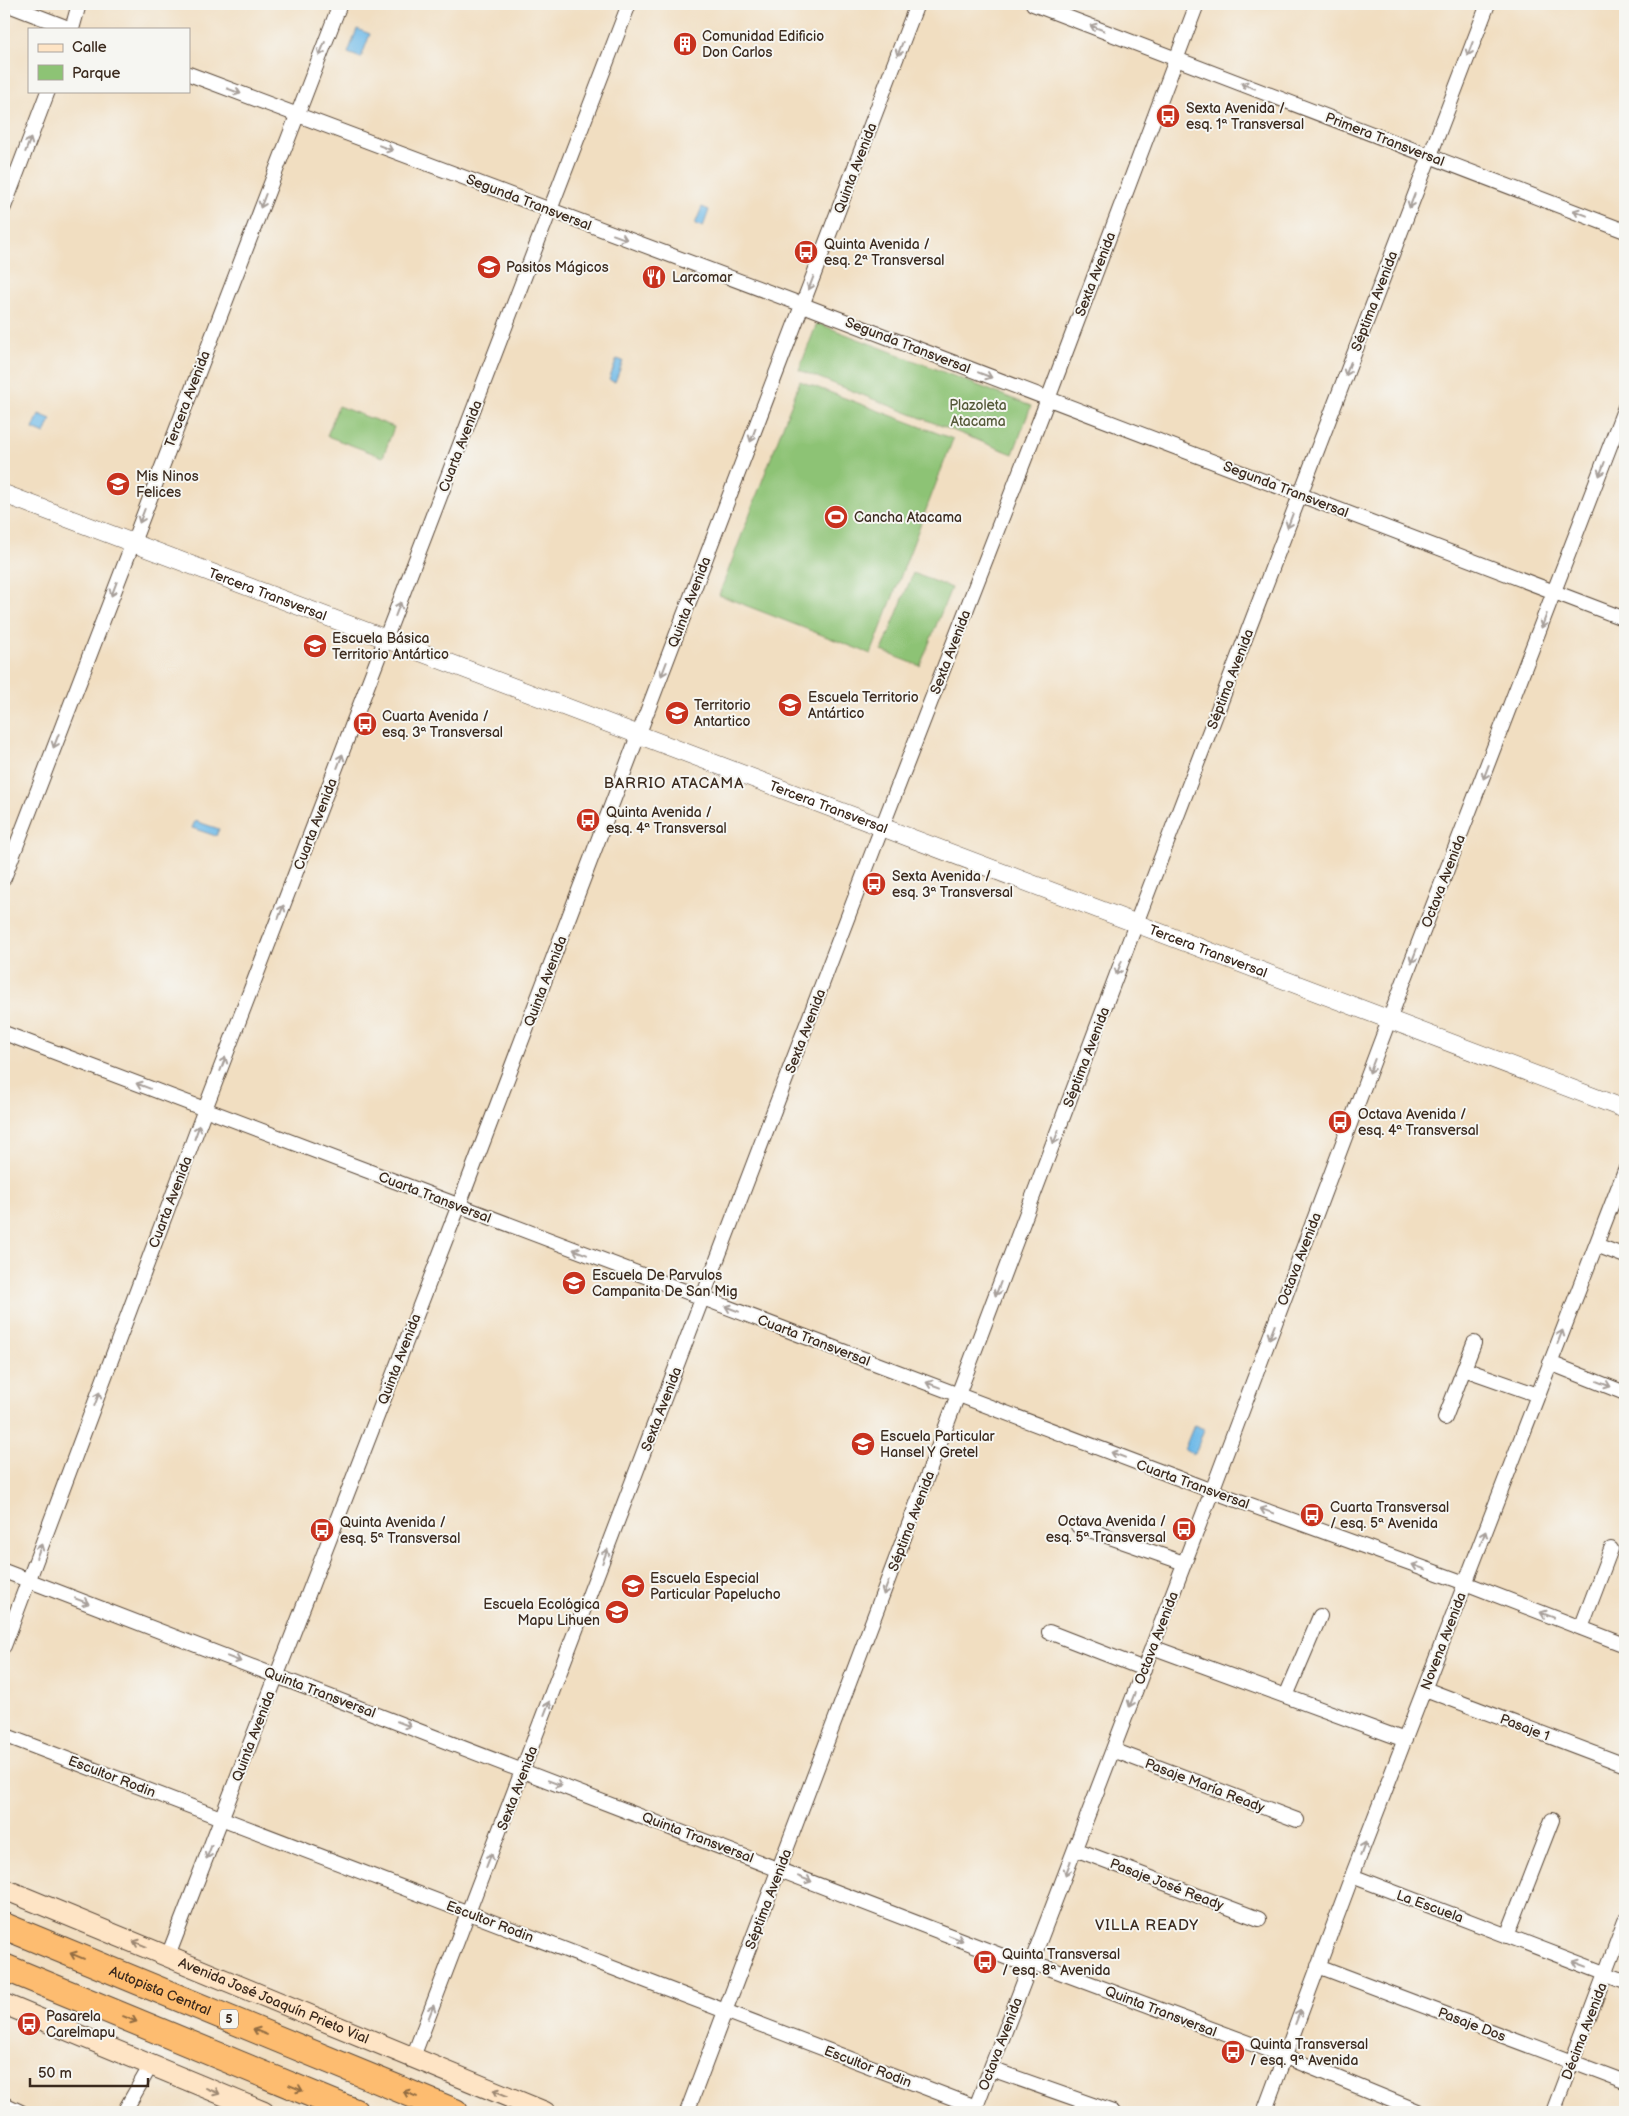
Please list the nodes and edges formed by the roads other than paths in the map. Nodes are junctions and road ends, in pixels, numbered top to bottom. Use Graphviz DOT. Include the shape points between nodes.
graph roads {
  1 [pos="6,4"];
  2 [pos="79,4"];
  3 [pos="340,4"];
  4 [pos="629,4"];
  5 [pos="917,4"];
  6 [pos="1033,4"];
  7 [pos="1197,4"];
  8 [pos="1488,4"];
  9 [pos="69,28"];
  10 [pos="72,28"];
  11 [pos="1176,58"];
  12 [pos="190,74"];
  13 [pos="48,92"];
  14 [pos="296,115"];
  15 [pos="1430,156"];
  16 [pos="4,207"];
  17 [pos="550,210"];
  18 [pos="1625,231"];
  19 [pos="803,305"];
  20 [pos="1048,399"];
  21 [pos="1625,407"];
  22 [pos="4,494"];
  23 [pos="1300,495"];
  24 [pos="132,544"];
  25 [pos="1555,592"];
  26 [pos="1625,619"];
  27 [pos="387,639"];
  28 [pos="639,735"];
  29 [pos="882,827"];
  30 [pos="4,878"];
  31 [pos="1137,923"];
  32 [pos="1389,1020"];
  33 [pos="4,1033"];
  34 [pos="205,1109"];
  35 [pos="1625,1109"];
  36 [pos="1624,1179"];
  37 [pos="459,1206"];
  38 [pos="1596,1244"];
  39 [pos="1625,1256"];
  40 [pos="704,1298"];
  41 [pos="1474,1343"];
  42 [pos="1550,1363"];
  43 [pos="1464,1369"];
  44 [pos="1625,1392"];
  45 [pos="959,1395"];
  46 [pos="1538,1395"];
  47 [pos="1446,1418"];
  48 [pos="1212,1491"];
  49 [pos="1078,1526"];
  50 [pos="1611,1549"];
  51 [pos="1184,1563"];
  52 [pos="4,1571"];
  53 [pos="28,1580"];
  54 [pos="1465,1583"];
  55 [pos="1320,1616"];
  56 [pos="1581,1628"];
  57 [pos="1049,1632"];
  58 [pos="1625,1645"];
  59 [pos="4,1646"];
  60 [pos="1152,1647"];
  61 [pos="1144,1669"];
  62 [pos="276,1676"];
  63 [pos="1425,1689"];
  64 [pos="1286,1696"];
  65 [pos="4,1735"];
  66 [pos="1405,1740"];
  67 [pos="1113,1750"];
  68 [pos="1625,1765"];
  69 [pos="524,1770"];
  70 [pos="222,1818"];
  71 [pos="1297,1820"];
  72 [pos="1552,1820"];
  73 [pos="1075,1849"];
  74 [pos="780,1869"];
  75 [pos="1352,1876"];
  76 [pos="4,1889"];
  77 [pos="469,1913"];
  78 [pos="1259,1919"];
  79 [pos="1625,1921"];
  80 [pos="4,1926"];
  81 [pos="1507,1936"];
  82 [pos="168,1956"];
  83 [pos="1031,1964"];
  84 [pos="1318,1966"];
  85 [pos="4,1967"];
  86 [pos="1606,1973"];
  87 [pos="1625,1981"];
  88 [pos="4,2004"];
  89 [pos="725,2011"];
  90 [pos="1284,2056"];
  91 [pos="413,2057"];
  92 [pos="1572,2062"];
  93 [pos="151,2065"];
  94 [pos="991,2069"];
  95 [pos="1625,2082"];
  96 [pos="4,2104"];
  97 [pos="975,2110"];
  98 [pos="21,2112"];
  99 [pos="124,2112"];
  100 [pos="264,2112"];
  101 [pos="355,2112"];
  102 [pos="455,2112"];
  103 [pos="545,2112"];
  104 [pos="686,2112"];
  105 [pos="1113,2112"];
  106 [pos="1264,2112"];
  107 [pos="1420,2112"];
  108 [pos="1553,2112"];
  1 -- 9 [label="street"];
  2 -- 10 [label="street"];
  3 -- 14 [label="street, Tercera Avenida, one-way"];
  4 -- 17 [label="street, Cuarta Avenida"];
  5 -- 19 [label="street, Quinta Avenida, one-way"];
  11 -- 6 [label="street, Primera Transversal, one-way"];
  7 -- 11 [label="street, Sexta Avenida"];
  8 -- 15 [label="street, Séptima Avenida, one-way"];
  15 -- 11 [label="street, Primera Transversal, one-way"];
  11 -- 20 [label="street, Sexta Avenida"];
  12 -- 14 [label="street, Segunda Transversal, one-way"];
  16 -- 13 [label="street, one-way"];
  14 -- 17 [label="street, Segunda Transversal, one-way"];
  14 -- 24 [label="street, Tercera Avenida, one-way"];
  18 -- 15 [label="street, Primera Transversal, one-way"];
  15 -- 23 [label="street, Séptima Avenida, one-way"];
  17 -- 19 [label="street, Segunda Transversal, one-way"];
  27 -- 17 [label="street, Cuarta Avenida, one-way"];
  19 -- 20 [label="street, Segunda Transversal, one-way"];
  19 -- 28 [label="street, Quinta Avenida, one-way"];
  20 -- 23 [label="street, Segunda Transversal"];
  20 -- 29 [label="street, Sexta Avenida"];
  21 -- 25 [label="street, Octava Avenida, one-way"];
  22 -- 24 [label="street, Tercera Transversal"];
  23 -- 25 [label="street, Segunda Transversal"];
  23 -- 31 [label="street, Séptima Avenida, one-way"];
  24 -- 27 [label="street, Tercera Transversal"];
  24 -- 30 [label="street, Tercera Avenida, one-way"];
  25 -- 26 [label="street, Segunda Transversal"];
  25 -- 32 [label="street, Octava Avenida, one-way"];
  27 -- 28 [label="street, Tercera Transversal"];
  34 -- 27 [label="street, Cuarta Avenida, one-way"];
  28 -- 29 [label="street, Tercera Transversal"];
  28 -- 37 [label="street, Quinta Avenida"];
  29 -- 31 [label="street, Tercera Transversal"];
  29 -- 40 [label="street, Sexta Avenida"];
  31 -- 32 [label="street, Tercera Transversal"];
  31 -- 45 [label="street, Séptima Avenida, one-way"];
  32 -- 35 [label="street, Tercera Transversal"];
  32 -- 48 [label="street, Octava Avenida, one-way"];
  34 -- 33 [label="street, Cuarta Transversal, one-way"];
  34 -- 37 [label="street, Cuarta Transversal"];
  53 -- 34 [label="street, Cuarta Avenida, one-way"];
  36 -- 38 [label="street, Novena Avenida"];
  40 -- 37 [label="street, Cuarta Transversal, one-way"];
  37 -- 62 [label="street, Quinta Avenida"];
  38 -- 39 [label="street"];
  42 -- 38 [label="street, Novena Avenida, one-way"];
  45 -- 40 [label="street, Cuarta Transversal, one-way"];
  69 -- 40 [label="street, Sexta Avenida, one-way"];
  41 -- 43 [label="street"];
  42 -- 44 [label="street, one-way"];
  42 -- 46 [label="street, Novena Avenida"];
  43 -- 46 [label="street"];
  43 -- 47 [label="street"];
  48 -- 45 [label="street, Cuarta Transversal, one-way"];
  45 -- 74 [label="street, Séptima Avenida, one-way"];
  54 -- 46 [label="street, Novena Avenida, one-way"];
  48 -- 51 [label="street, Octava Avenida"];
  54 -- 48 [label="street, Cuarta Transversal, one-way"];
  49 -- 51 [label="street"];
  50 -- 56 [label="street"];
  51 -- 60 [label="street, Octava Avenida"];
  52 -- 53 [label="street, Quinta Transversal"];
  53 -- 59 [label="street, Cuarta Avenida"];
  53 -- 62 [label="street, Quinta Transversal, one-way"];
  56 -- 54 [label="street, Cuarta Transversal, one-way"];
  54 -- 63 [label="street, Novena Avenida"];
  55 -- 64 [label="street"];
  56 -- 58 [label="street, Cuarta Transversal"];
  57 -- 61 [label="street"];
  60 -- 61 [label="street, Octava Avenida"];
  60 -- 64 [label="street"];
  61 -- 67 [label="street, Octava Avenida, one-way"];
  62 -- 69 [label="street, Quinta Transversal, one-way"];
  62 -- 70 [label="street, Quinta Avenida"];
  63 -- 66 [label="street, Novena Avenida"];
  63 -- 68 [label="street, Pasaje 1"];
  64 -- 66 [label="street"];
  65 -- 70 [label="street, Escultor Rodin"];
  75 -- 66 [label="street, Novena Avenida, one-way"];
  67 -- 71 [label="street, Pasaje María Ready"];
  67 -- 73 [label="street, Octava Avenida"];
  69 -- 74 [label="street, Quinta Transversal, one-way"];
  77 -- 69 [label="street, Sexta Avenida, one-way"];
  70 -- 77 [label="street, Escultor Rodin"];
  70 -- 82 [label="street, Quinta Avenida, one-way"];
  72 -- 81 [label="street"];
  73 -- 78 [label="street, Pasaje José Ready"];
  73 -- 83 [label="street, Octava Avenida, one-way"];
  74 -- 83 [label="street, Quinta Transversal, one-way" via="1013,1960"];
  74 -- 89 [label="street, Séptima Avenida"];
  75 -- 81 [label="street, La Escuela"];
  75 -- 84 [label="street, Novena Avenida"];
  82 -- 76 [label="main road, Avenida José Joaquín Prieto Vial, one-way"];
  77 -- 89 [label="street, Escultor Rodin"];
  91 -- 77 [label="street, Sexta Avenida, one-way"];
  79 -- 86 [label="street, Décima Avenida"];
  102 -- 80 [label="highway, Autopista Central / 5, one-way"];
  86 -- 81 [label="street, La Escuela, one-way"];
  82 -- 91 [label="main road, Avenida José Joaquín Prieto Vial"];
  83 -- 90 [label="street, Quinta Transversal"];
  83 -- 94 [label="street, Octava Avenida"];
  90 -- 84 [label="street, Novena Avenida, one-way"];
  84 -- 92 [label="street, Pasaje Dos"];
  85 -- 101 [label="highway, one-way"];
  86 -- 87 [label="street, La Escuela"];
  86 -- 92 [label="street, Décima Avenida"];
  88 -- 93 [label="main road"];
  89 -- 97 [label="street, Escultor Rodin"];
  89 -- 104 [label="street, Séptima Avenida"];
  90 -- 106 [label="street, Novena Avenida"];
  90 -- 107 [label="street, Quinta Transversal"];
  103 -- 91 [label="main road, Avenida José Joaquín Prieto Vial, one-way"];
  92 -- 95 [label="street, Pasaje Dos"];
  92 -- 108 [label="street, Décima Avenida"];
  93 -- 99 [label="street"];
  93 -- 100 [label="main road, one-way"];
  94 -- 97 [label="street, Octava Avenida"];
  94 -- 105 [label="street"];
  96 -- 98 [label="street"];
}
